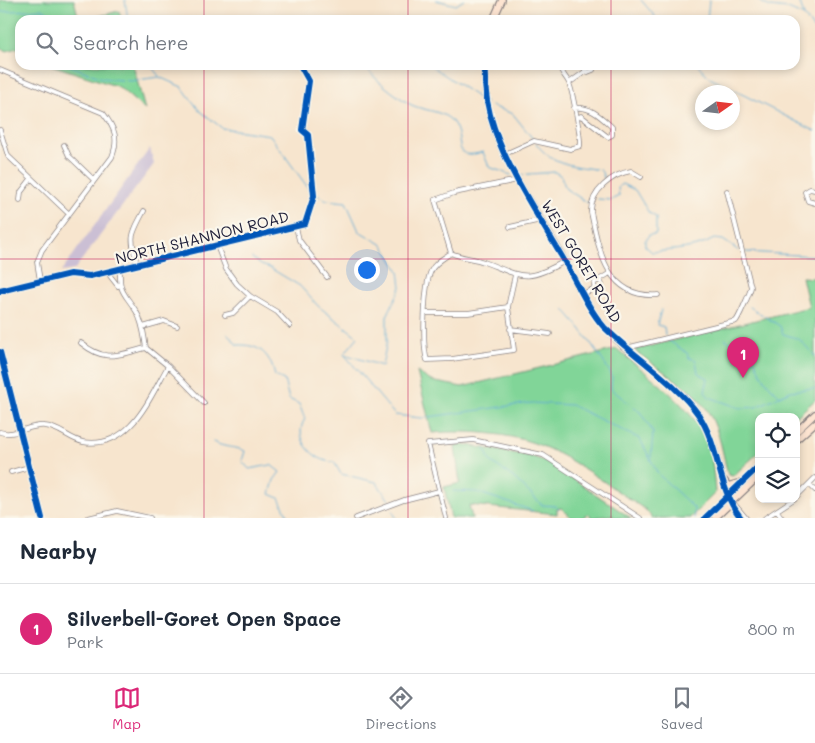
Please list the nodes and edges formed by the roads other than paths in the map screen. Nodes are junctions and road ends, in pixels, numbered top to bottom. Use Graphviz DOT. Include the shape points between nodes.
graph roads {
  1 [pos="502,0"];
  2 [pos="496,15"];
  3 [pos="303,70"];
  4 [pos="485,70"];
  5 [pos="561,70"];
  6 [pos="592,70"];
  7 [pos="586,71"];
  8 [pos="0,72"];
  9 [pos="569,84"];
  10 [pos="574,108"];
  11 [pos="577,118"];
  12 [pos="0,130"];
  13 [pos="64,146"];
  14 [pos="505,154"];
  15 [pos="641,177"];
  16 [pos="31,179"];
  17 [pos="94,180"];
  18 [pos="519,180"];
  19 [pos="815,190"];
  20 [pos="727,191"];
  21 [pos="20,200"];
  22 [pos="815,203"];
  23 [pos="144,211"];
  24 [pos="69,214"];
  25 [pos="541,220"];
  26 [pos="296,227"];
  27 [pos="510,227"];
  28 [pos="217,246"];
  29 [pos="451,253"];
  30 [pos="565,261"];
  31 [pos="137,265"];
  32 [pos="120,269"];
  33 [pos="107,272"];
  34 [pos="610,273"];
  35 [pos="515,275"];
  36 [pos="327,277"];
  37 [pos="606,277"];
  38 [pos="40,281"];
  39 [pos="598,281"];
  40 [pos="602,285"];
  41 [pos="119,286"];
  42 [pos="595,288"];
  43 [pos="0,291"];
  44 [pos="583,294"];
  45 [pos="658,295"];
  46 [pos="250,296"];
  47 [pos="508,307"];
  48 [pos="425,313"];
  49 [pos="225,315"];
  50 [pos="177,326"];
  51 [pos="290,326"];
  52 [pos="143,327"];
  53 [pos="510,329"];
  54 [pos="550,334"];
  55 [pos="82,343"];
  56 [pos="146,348"];
  57 [pos="626,348"];
  58 [pos="0,352"];
  59 [pos="168,366"];
  60 [pos="204,403"];
  61 [pos="815,414"];
  62 [pos="815,423"];
  63 [pos="800,428"];
  64 [pos="20,431"];
  65 [pos="0,432"];
  66 [pos="800,436"];
  67 [pos="29,468"];
  68 [pos="755,470"];
  69 [pos="11,472"];
  70 [pos="722,477"];
  71 [pos="815,478"];
  72 [pos="755,479"];
  73 [pos="745,480"];
  74 [pos="809,484"];
  75 [pos="815,490"];
  76 [pos="439,491"];
  77 [pos="800,493"];
  78 [pos="730,501"];
  79 [pos="788,503"];
  80 [pos="777,511"];
  81 [pos="42,518"];
  82 [pos="88,518"];
  83 [pos="150,518"];
  84 [pos="356,518"];
  85 [pos="446,518"];
  86 [pos="640,518"];
  87 [pos="705,518"];
  88 [pos="715,518"];
  89 [pos="741,518"];
  90 [pos="746,518"];
  91 [pos="764,518"];
  92 [pos="782,518"];
  1 -- 2 [label="street"];
  3 -- 26 [label="street, NORTH SHANNON ROAD" via="309,81 302,130 308,134 314,196 305,224"];
  4 -- 14 [label="street, WEST GORET ROAD" via="486,98"];
  5 -- 9 [label="street"];
  6 -- 7 [label="street"];
  7 -- 9 [label="street"];
  8 -- 17 [label="street" via="103,113 112,124 116,146 112,157"];
  9 -- 10 [label="street"];
  10 -- 11 [label="street"];
  10 -- 11 [label="street" via="590,109 612,126 612,135 608,136 581,116"];
  11 -- 14 [label="street" via="581,141 576,148 534,141"];
  12 -- 16 [label="street" via="8,156"];
  13 -- 17 [label="street" via="69,156"];
  14 -- 18 [label="street, WEST GORET ROAD"];
  15 -- 34 [label="street" via="631,172 618,175 596,193 590,206 602,259"];
  16 -- 21 [label="street" via="21,192"];
  16 -- 24 [label="street"];
  17 -- 24 [label="street"];
  18 -- 25 [label="street, WEST GORET ROAD"];
  18 -- 29 [label="street" via="438,198 435,204"];
  19 -- 22 [label="street" via="805,192 808,201"];
  20 -- 57 [label="street" via="751,287 742,305 741,316 736,321"];
  23 -- 31 [label="street" via="132,233"];
  24 -- 38 [label="street" via="42,250 38,262"];
  25 -- 27 [label="street"];
  25 -- 30 [label="street, WEST GORET ROAD"];
  26 -- 28 [label="street, NORTH SHANNON ROAD"];
  26 -- 36 [label="street" via="299,240"];
  28 -- 31 [label="street, NORTH SHANNON ROAD"];
  28 -- 46 [label="street" via="226,269"];
  29 -- 35 [label="street"];
  29 -- 48 [label="street" via="431,271"];
  30 -- 35 [label="street" via="543,273"];
  30 -- 44 [label="street, WEST GORET ROAD"];
  31 -- 32 [label="street, NORTH SHANNON ROAD"];
  32 -- 33 [label="street, NORTH SHANNON ROAD"];
  32 -- 41 [label="street"];
  33 -- 38 [label="street, NORTH SHANNON ROAD" via="90,276 70,274"];
  33 -- 41 [label="street"];
  34 -- 37 [label="street"];
  34 -- 45 [label="street" via="632,292 642,296"];
  35 -- 47 [label="street"];
  37 -- 39 [label="street"];
  37 -- 40 [label="street"];
  38 -- 43 [label="street, NORTH SHANNON ROAD"];
  39 -- 40 [label="street"];
  39 -- 42 [label="street"];
  40 -- 42 [label="street"];
  41 -- 52 [label="street"];
  42 -- 44 [label="street"];
  44 -- 57 [label="street, WEST GORET ROAD" via="602,324"];
  46 -- 49 [label="street" via="233,314"];
  46 -- 51 [label="street" via="277,312"];
  47 -- 48 [label="street" via="468,313"];
  47 -- 53 [label="street"];
  48 -- 53 [label="street" via="426,359 452,359 514,350"];
  50 -- 52 [label="street" via="164,321"];
  52 -- 56 [label="street"];
  53 -- 54 [label="street"];
  55 -- 56 [label="street" via="107,357"];
  56 -- 59 [label="street"];
  57 -- 70 [label="street, WEST GORET ROAD" via="698,414 714,446"];
  58 -- 64 [label="street"];
  59 -- 60 [label="street"];
  59 -- 64 [label="street" via="134,424 124,434 95,443 82,442 46,426"];
  61 -- 63 [label="street"];
  62 -- 66 [label="street"];
  64 -- 65 [label="street"];
  64 -- 67 [label="street"];
  67 -- 69 [label="street"];
  67 -- 81 [label="street"];
  68 -- 73 [label="street"];
  70 -- 73 [label="street" via="728,486"];
  70 -- 78 [label="street, WEST GORET ROAD"];
  71 -- 74 [label="street"];
  72 -- 78 [label="street"];
  73 -- 78 [label="street"];
  74 -- 75 [label="street"];
  74 -- 77 [label="street"];
  76 -- 84 [label="street"];
  76 -- 85 [label="street"];
  76 -- 86 [label="street" via="428,444 473,440 543,455"];
  78 -- 87 [label="street"];
  78 -- 88 [label="street"];
  78 -- 89 [label="street, WEST GORET ROAD"];
  78 -- 90 [label="street, WEST GORET ROAD"];
  79 -- 80 [label="street"];
  80 -- 91 [label="street"];
  80 -- 92 [label="street"];
  82 -- 83 [label="street" via="116,511"];
}
